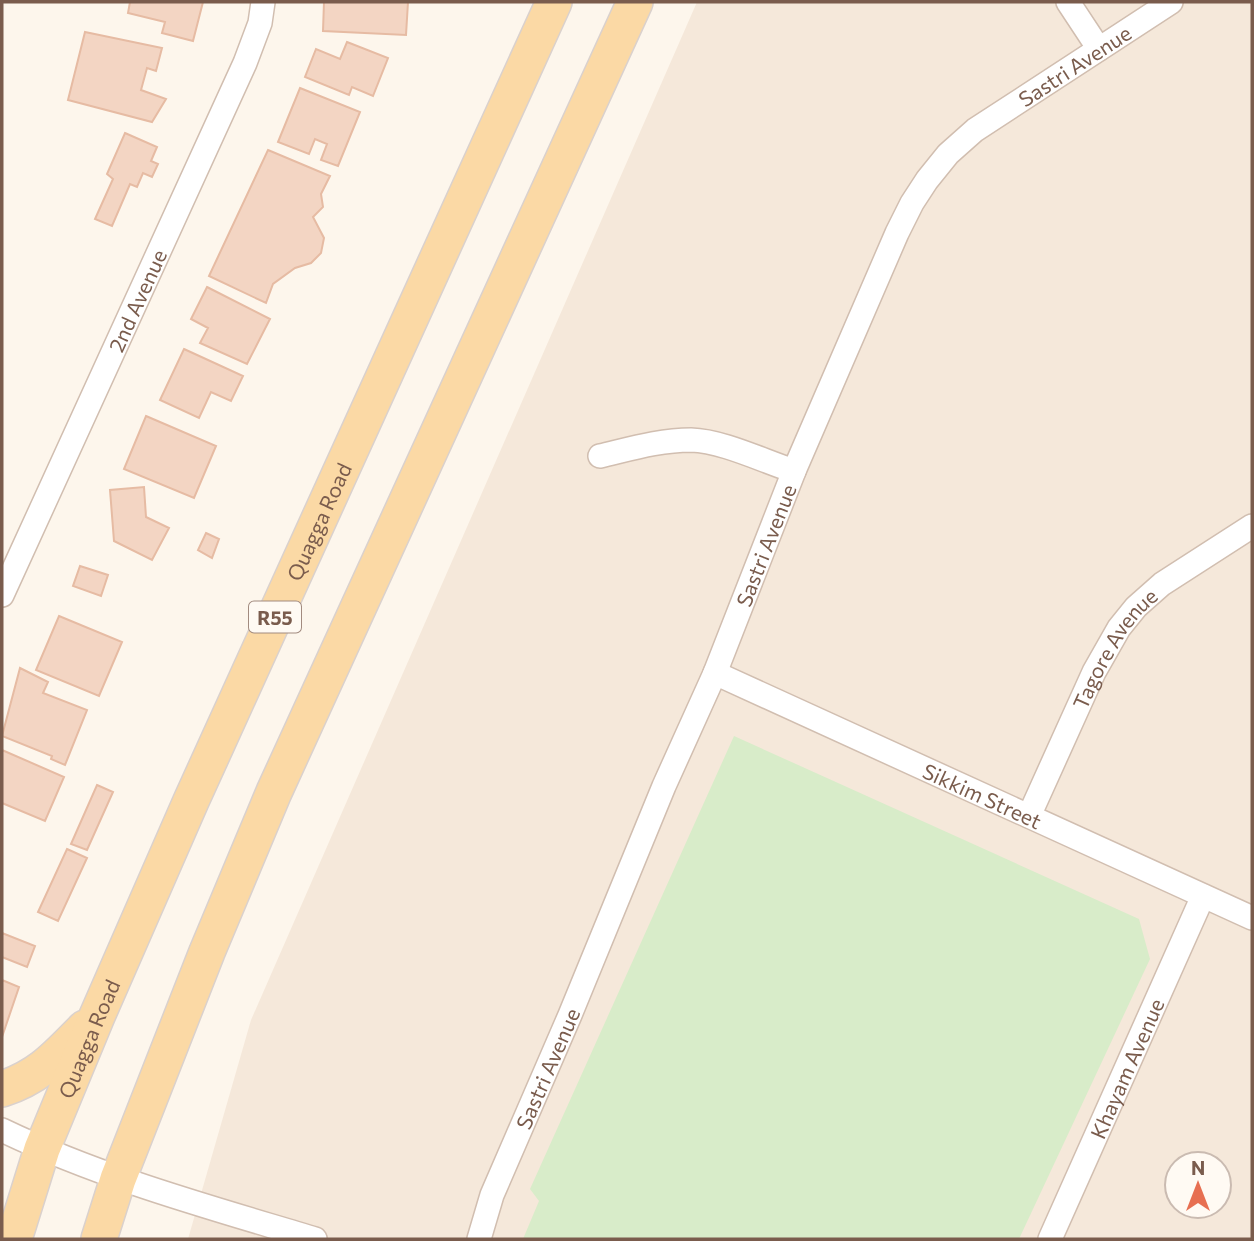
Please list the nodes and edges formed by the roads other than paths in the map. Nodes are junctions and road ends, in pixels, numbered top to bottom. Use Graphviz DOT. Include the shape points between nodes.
graph roads {
  1 [pos="263,2"];
  2 [pos="554,2"];
  3 [pos="635,2"];
  4 [pos="1068,2"];
  5 [pos="1171,2"];
  6 [pos="1100,50"];
  7 [pos="600,456"];
  8 [pos="794,471"];
  9 [pos="1252,526"];
  10 [pos="2,595"];
  11 [pos="715,673"];
  12 [pos="1030,816"];
  13 [pos="1203,896"];
  14 [pos="1252,918"];
  15 [pos="97,1016"];
  16 [pos="2,1089"];
  17 [pos="2,1130"];
  18 [pos="42,1149"];
  19 [pos="118,1179"];
  20 [pos="492,1195"];
  21 [pos="14,1239"];
  22 [pos="99,1239"];
  23 [pos="315,1239"];
  24 [pos="464,1239"];
  25 [pos="479,1239"];
  26 [pos="1050,1239"];
  1 -- 10 [label="street, 2nd Avenue" via="245,63"];
  2 -- 15 [label="main road, Quagga Road / R55"];
  3 -- 19 [label="main road" via="280,780"];
  4 -- 6 [label="street"];
  5 -- 6 [label="street, Sastri Avenue"];
  6 -- 8 [label="street, Sastri Avenue" via="975,130 926,180 897,233"];
  7 -- 8 [label="street" via="667,441 694,440"];
  8 -- 11 [label="street, Sastri Avenue"];
  9 -- 12 [label="street, Tagore Avenue" via="1162,584 1119,628 1094,672"];
  11 -- 12 [label="street, Sikkim Street"];
  11 -- 20 [label="street, Sastri Avenue"];
  12 -- 13 [label="street, Sikkim Street"];
  13 -- 14 [label="street, Sikkim Street"];
  13 -- 26 [label="street, Khayam Avenue"];
  15 -- 16 [label="main road" via="41,1071"];
  15 -- 18 [label="main road, Quagga Road / R55"];
  17 -- 18 [label="street"];
  18 -- 19 [label="street"];
  18 -- 21 [label="main road, Quagga Road / R55"];
  19 -- 22 [label="main road"];
  19 -- 23 [label="street"];
  20 -- 24 [label="street, Sastri Avenue"];
  20 -- 25 [label="street, Sastri Avenue"];
}
